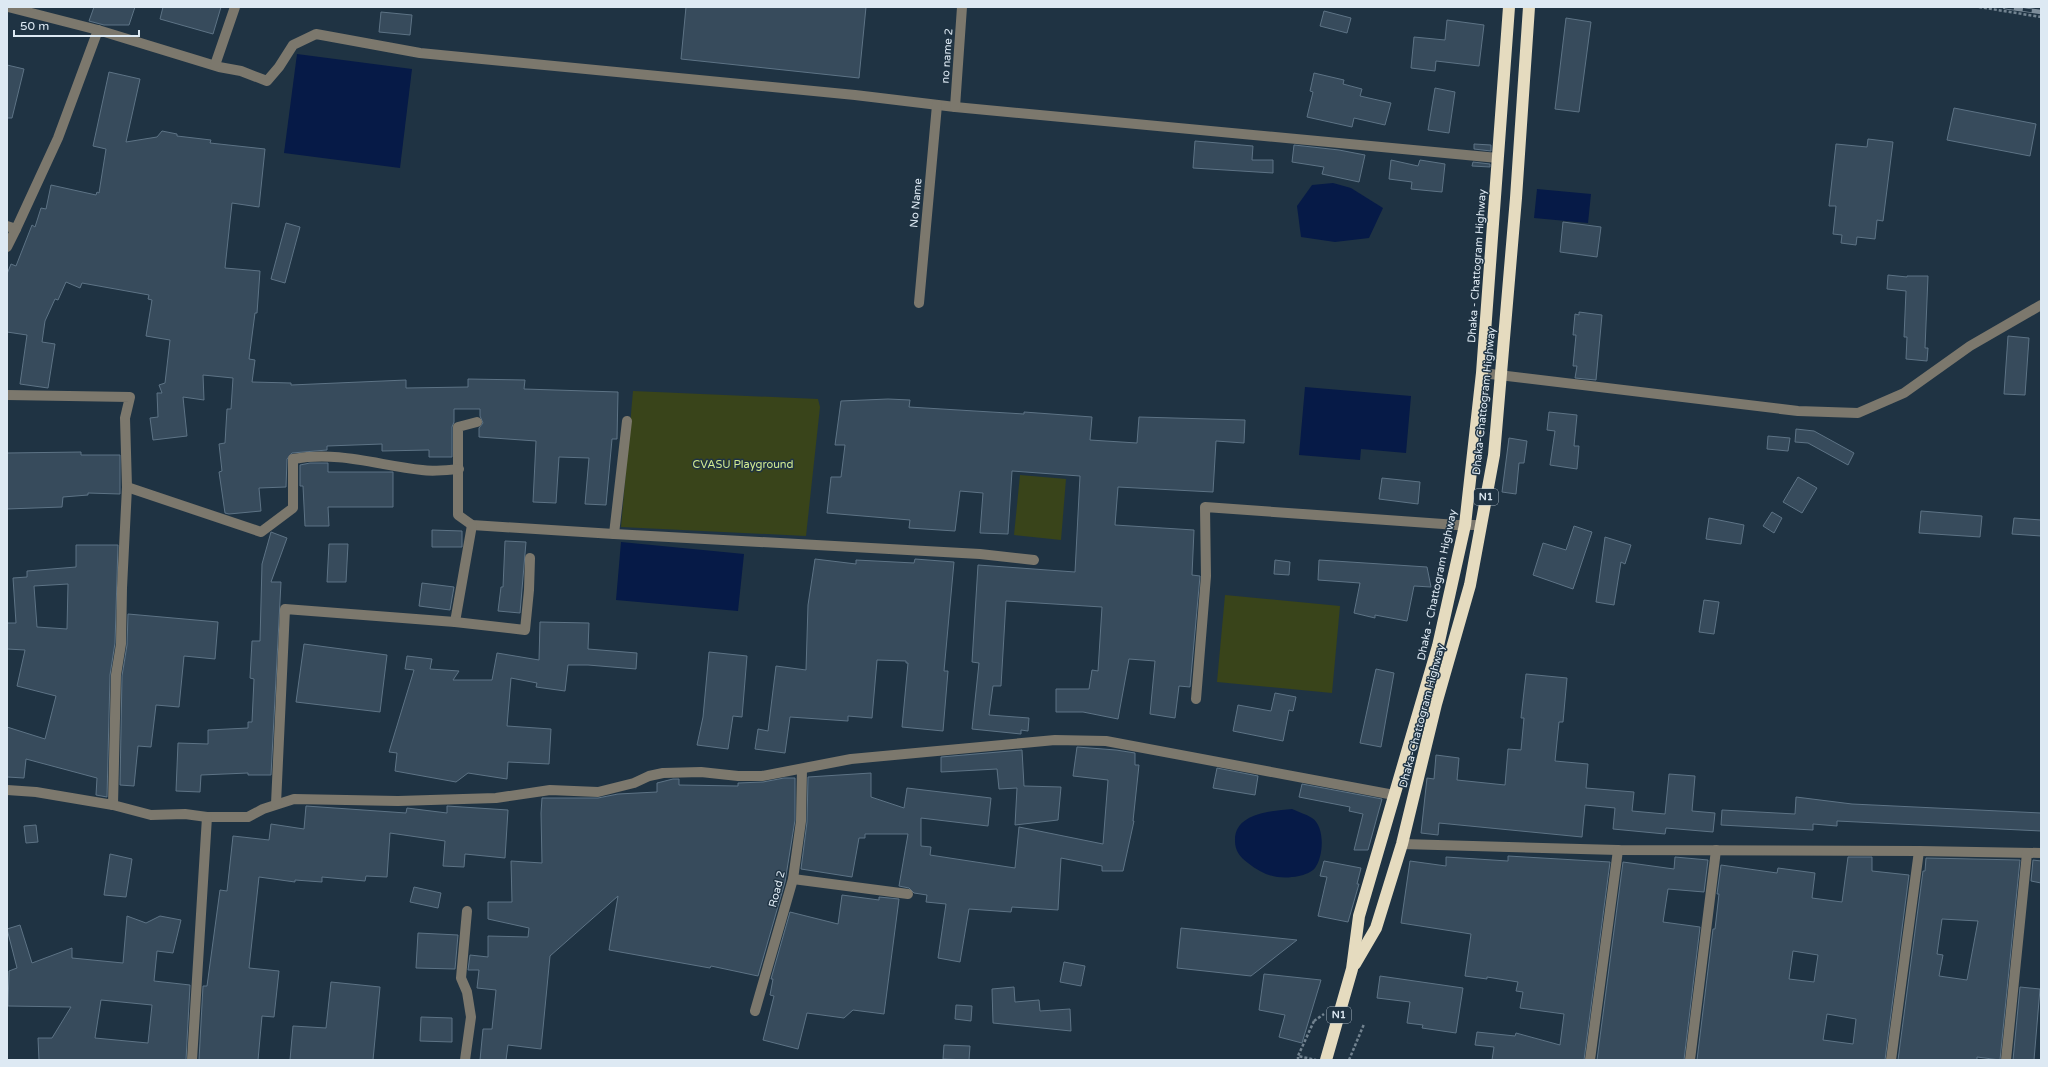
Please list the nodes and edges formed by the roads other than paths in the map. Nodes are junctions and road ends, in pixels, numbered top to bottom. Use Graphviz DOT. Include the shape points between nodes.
graph roads {
  1 [pos="8,7"];
  2 [pos="235,7"];
  3 [pos="962,7"];
  4 [pos="1510,7"];
  5 [pos="1529,7"];
  6 [pos="98,30"];
  7 [pos="215,65"];
  8 [pos="937,105"];
  9 [pos="955,108"];
  10 [pos="1498,158"];
  11 [pos="12,227"];
  12 [pos="7,247"];
  13 [pos="919,303"];
  14 [pos="2041,305"];
  15 [pos="1482,373"];
  16 [pos="1501,375"];
  17 [pos="7,395"];
  18 [pos="627,421"];
  19 [pos="477,422"];
  20 [pos="459,469"];
  21 [pos="127,487"];
  22 [pos="472,525"];
  23 [pos="1465,525"];
  24 [pos="1480,525"];
  25 [pos="614,534"];
  26 [pos="530,558"];
  27 [pos="1034,560"];
  28 [pos="455,622"];
  29 [pos="1196,699"];
  30 [pos="802,769"];
  31 [pos="7,790"];
  32 [pos="1394,794"];
  33 [pos="276,804"];
  34 [pos="113,805"];
  35 [pos="207,817"];
  36 [pos="1402,844"];
  37 [pos="1618,850"];
  38 [pos="1716,850"];
  39 [pos="1919,851"];
  40 [pos="2027,853"];
  41 [pos="2041,853"];
  42 [pos="793,879"];
  43 [pos="908,894"];
  44 [pos="467,911"];
  45 [pos="1352,969"];
  46 [pos="755,1011"];
  47 [pos="192,1060"];
  48 [pos="465,1060"];
  49 [pos="1326,1060"];
  50 [pos="1590,1060"];
  51 [pos="1690,1060"];
  52 [pos="1891,1060"];
  53 [pos="2006,1060"];
  1 -- 6 [label="street"];
  2 -- 7 [label="street"];
  3 -- 9 [label="street, no name 2"];
  4 -- 10 [label="highway, Dhaka - Chattogram Highway / N1"];
  5 -- 16 [label="highway, Dhaka-Chattogram Highway / N1"];
  6 -- 7 [label="street"];
  6 -- 11 [label="street" via="58,138"];
  7 -- 8 [label="street" via="267,81 280,67 293,45 316,34 420,53"];
  8 -- 9 [label="street"];
  8 -- 13 [label="street, No Name"];
  9 -- 10 [label="street"];
  10 -- 15 [label="highway, Dhaka - Chattogram Highway / N1"];
  11 -- 12 [label="street"];
  14 -- 16 [label="street" via="1970,346 1904,393 1858,413 1798,412"];
  15 -- 16 [label="street"];
  15 -- 23 [label="highway, Dhaka - Chattogram Highway / N1"];
  16 -- 24 [label="highway, Dhaka-Chattogram Highway / N1" via="1494,455"];
  17 -- 21 [label="street" via="130,397 125,418"];
  18 -- 25 [label="street"];
  19 -- 20 [label="street" via="458,427"];
  20 -- 21 [label="street" via="423,470 316,455 293,459 292,508 261,532"];
  20 -- 22 [label="street" via="458,515"];
  21 -- 34 [label="street" via="121,644 116,674"];
  22 -- 25 [label="street"];
  22 -- 28 [label="street"];
  23 -- 24 [label="street"];
  23 -- 29 [label="street" via="1204,507 1206,576"];
  23 -- 32 [label="highway, Dhaka - Chattogram Highway / N1" via="1438,646"];
  24 -- 36 [label="highway, Dhaka-Chattogram Highway / N1" via="1470,585 1436,704"];
  25 -- 27 [label="street" via="980,554"];
  26 -- 28 [label="street" via="525,630"];
  28 -- 33 [label="street" via="285,609"];
  30 -- 32 [label="street" via="851,759 1054,740 1106,741"];
  30 -- 33 [label="street" via="762,776 701,772 663,773 649,776 634,784 598,792 550,790 496,798 398,801 294,799"];
  30 -- 42 [label="street, Road 2" via="801,821"];
  31 -- 34 [label="street" via="36,792"];
  32 -- 45 [label="highway, Dhaka - Chattogram Highway / N1" via="1359,916"];
  33 -- 35 [label="street" via="248,817"];
  34 -- 35 [label="street" via="151,815 186,814"];
  35 -- 47 [label="street"];
  36 -- 37 [label="street"];
  36 -- 45 [label="highway, Dhaka-Chattogram Highway / N1" via="1376,928"];
  37 -- 38 [label="street"];
  37 -- 50 [label="street"];
  38 -- 39 [label="street"];
  38 -- 51 [label="street"];
  39 -- 40 [label="street"];
  39 -- 52 [label="street"];
  40 -- 41 [label="street"];
  40 -- 53 [label="street"];
  42 -- 43 [label="street"];
  42 -- 46 [label="street, Road 2"];
  44 -- 48 [label="street" via="461,978 467,992 471,1017"];
  45 -- 49 [label="highway, Dhaka - Chattogram Highway / N1"];
}
